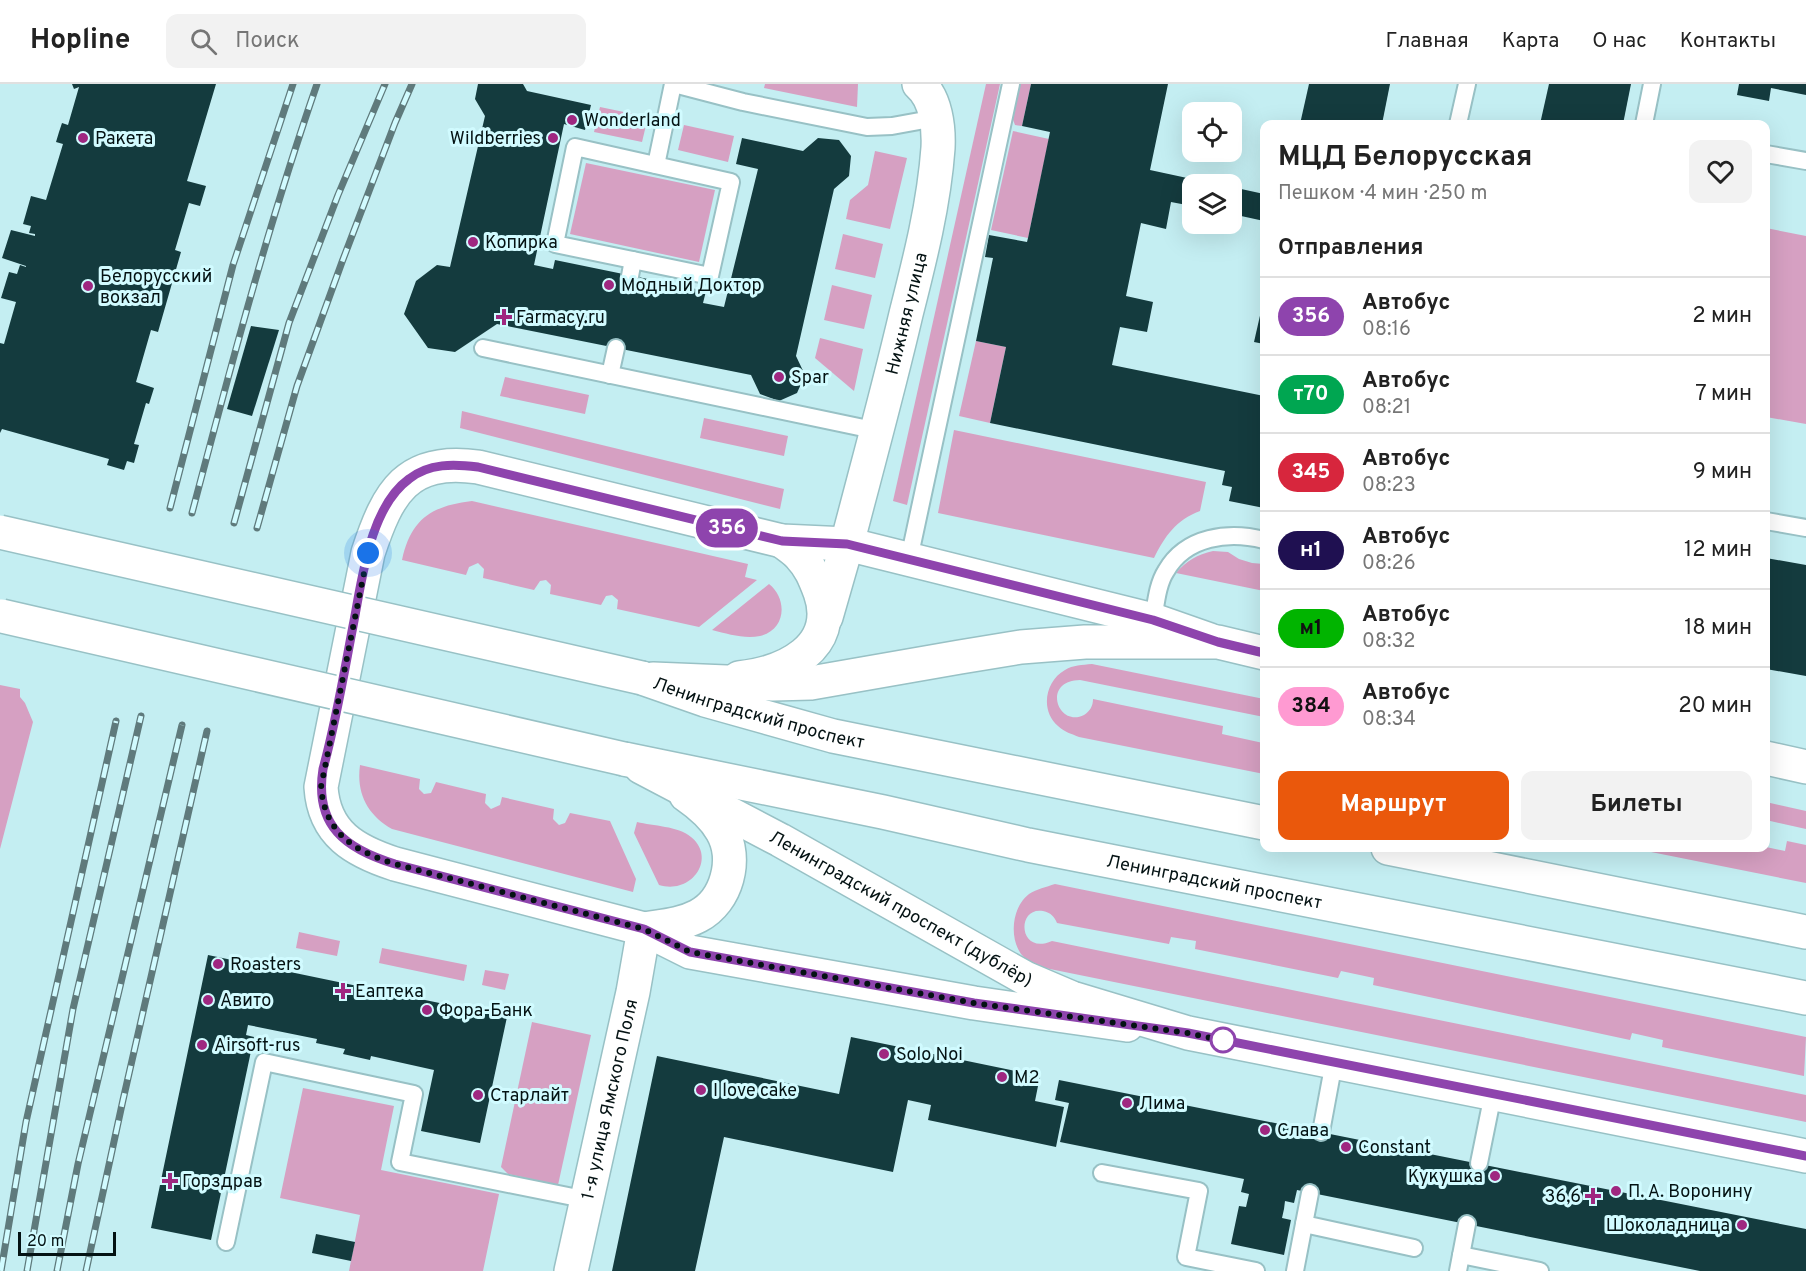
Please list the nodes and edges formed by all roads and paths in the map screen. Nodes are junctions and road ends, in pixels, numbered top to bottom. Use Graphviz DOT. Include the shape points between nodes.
graph roads {
  1 [pos="674,84"];
  2 [pos="1011,84"];
  3 [pos="1467,84"];
  4 [pos="1652,84"];
  5 [pos="924,85"];
  6 [pos="936,118"];
  7 [pos="1459,120"];
  8 [pos="1645,120"];
  9 [pos="1770,155"];
  10 [pos="1806,161"];
  11 [pos="656,165"];
  12 [pos="483,348"];
  13 [pos="616,348"];
  14 [pos="610,375"];
  15 [pos="878,431"];
  16 [pos="1770,522"];
  17 [pos="1806,528"];
  18 [pos="0,532"];
  19 [pos="1260,539"];
  20 [pos="782,541"];
  21 [pos="847,544"];
  22 [pos="909,559"];
  23 [pos="0,615"];
  24 [pos="1153,620"];
  25 [pos="823,625"];
  26 [pos="1218,642"];
  27 [pos="1260,652"];
  28 [pos="642,678"];
  29 [pos="716,680"];
  30 [pos="624,759"];
  31 [pos="1770,759"];
  32 [pos="1806,767"];
  33 [pos="665,779"];
  34 [pos="1260,822"];
  35 [pos="1408,852"];
  36 [pos="644,929"];
  37 [pos="1806,932"];
  38 [pos="1806,998"];
  39 [pos="1188,1033"];
  40 [pos="1334,1062"];
  41 [pos="1493,1094"];
  42 [pos="1321,1132"];
  43 [pos="1806,1156"];
  44 [pos="1479,1163"];
  45 [pos="1102,1173"];
  46 [pos="1310,1193"];
  47 [pos="588,1200"];
  48 [pos="1304,1224"];
  49 [pos="1467,1224"];
  50 [pos="226,1242"];
  51 [pos="1414,1248"];
  52 [pos="1459,1263"];
  53 [pos="571,1271"];
  54 [pos="1256,1271"];
  55 [pos="1295,1271"];
  56 [pos="1540,1271"];
  1 -- 6 [label="lane" via="867,128"];
  1 -- 11 [label="lane"];
  2 -- 22 [label="lane"];
  3 -- 7 [label="lane"];
  4 -- 8 [label="lane"];
  5 -- 6 [label="main road, Нижняя улица"];
  6 -- 15 [label="main road, Нижняя улица" via="938,146 927,229"];
  9 -- 10 [label="lane"];
  11 -- 11 [label="lane" via="731,182 710,276 632,268 555,244 575,147"];
  12 -- 14 [label="lane"];
  13 -- 14 [label="lane"];
  14 -- 15 [label="lane"];
  15 -- 21 [label="main road, Нижняя улица"];
  16 -- 17 [label="lane"];
  18 -- 28 [label="main road, bridge"];
  19 -- 24 [label="lane" via="1220,536 1193,545 1166,571"];
  20 -- 21 [label="main road, Ленинградский проспект (дублёр)"];
  20 -- 25 [label="main road" via="813,574 822,598"];
  20 -- 36 [label="main road, Ленинградский проспект (дублёр)" via="460,465 441,465 408,479 377,525 322,778 322,795 334,828 353,847 383,860"];
  21 -- 22 [label="main road, Ленинградский проспект (дублёр)"];
  21 -- 25 [label="main road, Нижняя улица"];
  22 -- 24 [label="main road, Ленинградский проспект (дублёр)"];
  23 -- 30 [label="main road, bridge"];
  24 -- 26 [label="main road, Ленинградский проспект (дублёр)"];
  25 -- 29 [label="main road, Нижняя улица" via="813,647 794,663 770,672"];
  26 -- 27 [label="main road, Ленинградский проспект (дублёр)"];
  26 -- 29 [label="main road, Ленинградский проспект (дублёр)" via="1115,641 1021,648 811,683"];
  28 -- 29 [label="main road, Ленинградский проспект (дублёр)"];
  28 -- 34 [label="main road, Ленинградский проспект" via="833,736"];
  30 -- 33 [label="main road, Ленинградский проспект (дублёр)"];
  30 -- 38 [label="main road, Ленинградский проспект" via="1028,845"];
  31 -- 32 [label="main road"];
  33 -- 36 [label="main road" via="708,814 722,831 729,850 728,872 723,891 712,907 688,920"];
  33 -- 39 [label="main road, Ленинградский проспект (дублёр)" via="1025,978 1072,998"];
  35 -- 37 [label="main road"];
  36 -- 39 [label="main road, Ленинградский проспект (дублёр)" via="690,952 974,1003"];
  36 -- 47 [label="main road, 1-я улица Ямского Поля"];
  39 -- 40 [label="main road, Ленинградский проспект (дублёр)"];
  40 -- 41 [label="main road, Ленинградский проспект (дублёр)"];
  40 -- 42 [label="lane"];
  41 -- 43 [label="main road, Ленинградский проспект (дублёр)"];
  41 -- 44 [label="lane"];
  45 -- 54 [label="lane" via="1199,1191 1186,1257"];
  46 -- 48 [label="lane"];
  47 -- 50 [label="lane" via="400,1162 414,1094 264,1062"];
  47 -- 53 [label="main road, 1-я улица Ямского Поля"];
  48 -- 51 [label="lane"];
  48 -- 55 [label="lane"];
  49 -- 52 [label="lane"];
  52 -- 56 [label="lane"];
}
